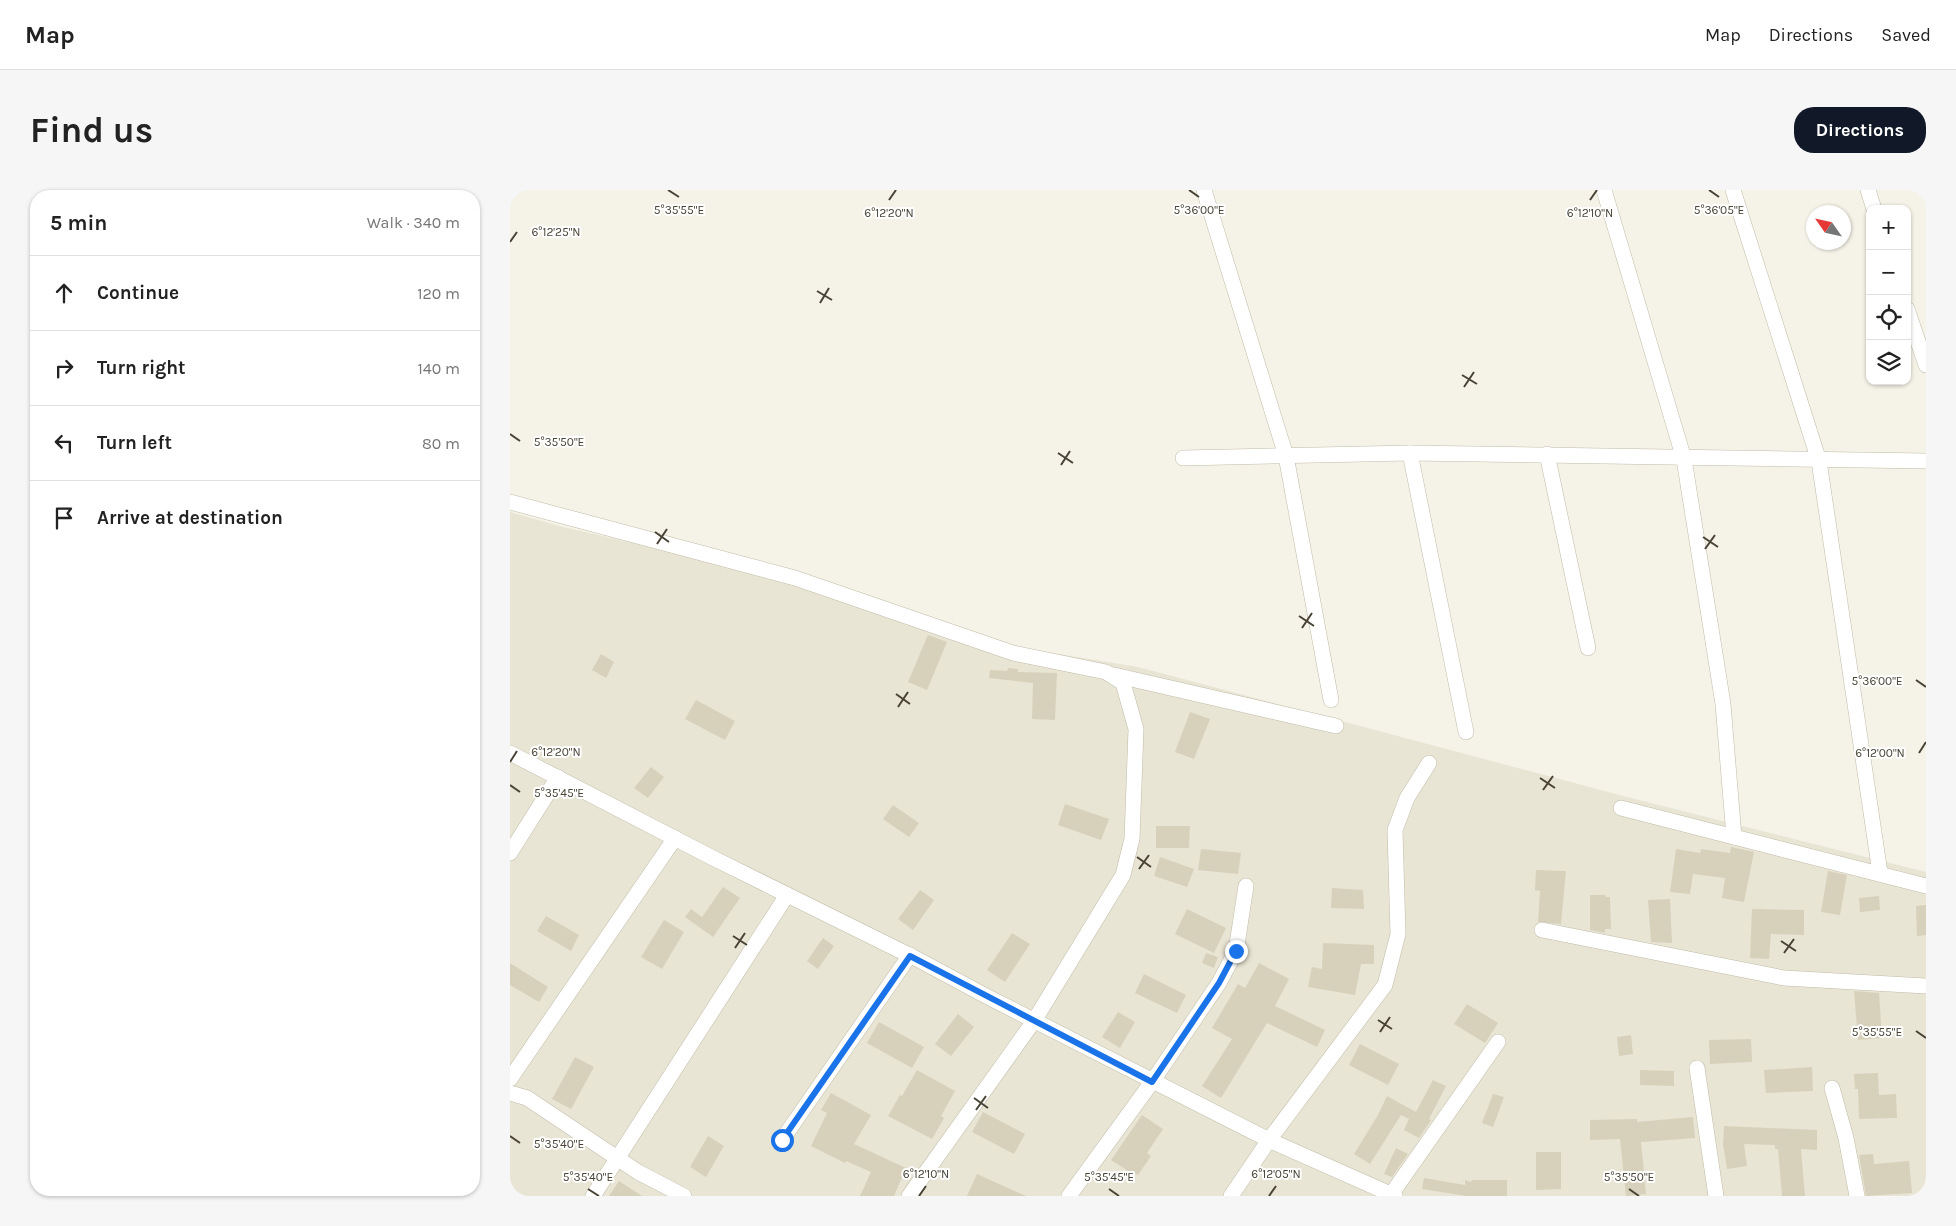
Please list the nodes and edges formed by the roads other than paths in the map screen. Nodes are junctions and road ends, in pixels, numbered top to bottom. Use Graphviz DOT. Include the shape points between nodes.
graph roads {
  1 [pos="1204,190"];
  2 [pos="1604,190"];
  3 [pos="1733,190"];
  4 [pos="1868,190"];
  5 [pos="1873,205"];
  6 [pos="1911,321"];
  7 [pos="1926,366"];
  8 [pos="1410,453"];
  9 [pos="1547,454"];
  10 [pos="1286,456"];
  11 [pos="1183,458"];
  12 [pos="1684,459"];
  13 [pos="1820,461"];
  14 [pos="1926,462"];
  15 [pos="510,502"];
  16 [pos="1588,648"];
  17 [pos="1113,674"];
  18 [pos="1331,700"];
  19 [pos="1336,726"];
  20 [pos="1466,732"];
  21 [pos="510,753"];
  22 [pos="1429,763"];
  23 [pos="558,777"];
  24 [pos="1621,808"];
  25 [pos="1734,837"];
  26 [pos="676,838"];
  27 [pos="510,853"];
  28 [pos="1880,873"];
  29 [pos="1246,886"];
  30 [pos="1926,886"];
  31 [pos="787,895"];
  32 [pos="1542,930"];
  33 [pos="910,956"];
  34 [pos="1926,986"];
  35 [pos="1034,1021"];
  36 [pos="1498,1042"];
  37 [pos="1697,1068"];
  38 [pos="510,1079"];
  39 [pos="1152,1082"];
  40 [pos="1832,1088"];
  41 [pos="510,1093"];
  42 [pos="782,1140"];
  43 [pos="1269,1140"];
  44 [pos="618,1158"];
  45 [pos="593,1196"];
  46 [pos="684,1196"];
  47 [pos="909,1196"];
  48 [pos="1069,1196"];
  49 [pos="1231,1196"];
  50 [pos="1392,1196"];
  51 [pos="1716,1196"];
  52 [pos="1857,1196"];
  1 -- 10 [label="street"];
  2 -- 12 [label="street"];
  3 -- 13 [label="street"];
  4 -- 5 [label="street"];
  6 -- 7 [label="street"];
  8 -- 9 [label="street"];
  8 -- 10 [label="street"];
  8 -- 20 [label="street"];
  9 -- 12 [label="street"];
  9 -- 16 [label="street"];
  10 -- 11 [label="street"];
  10 -- 18 [label="street"];
  12 -- 13 [label="street"];
  12 -- 25 [label="street" via="1722,704"];
  13 -- 14 [label="street"];
  13 -- 28 [label="street"];
  15 -- 17 [label="street" via="794,578 1013,653"];
  17 -- 19 [label="street"];
  17 -- 35 [label="street" via="1126,689 1136,729 1132,840 1123,874"];
  21 -- 23 [label="street"];
  22 -- 43 [label="street" via="1407,798 1395,830 1398,934 1385,985"];
  23 -- 26 [label="street"];
  23 -- 27 [label="street"];
  24 -- 25 [label="street"];
  25 -- 28 [label="street"];
  26 -- 31 [label="street"];
  26 -- 38 [label="street"];
  28 -- 30 [label="street"];
  29 -- 39 [label="street" via="1236,951 1219,983"];
  31 -- 33 [label="street"];
  31 -- 44 [label="street"];
  32 -- 34 [label="street" via="1784,978"];
  33 -- 35 [label="street"];
  33 -- 42 [label="street"];
  35 -- 39 [label="street"];
  35 -- 47 [label="street"];
  36 -- 50 [label="street"];
  37 -- 51 [label="street"];
  39 -- 43 [label="street"];
  39 -- 48 [label="street"];
  40 -- 52 [label="street"];
  41 -- 44 [label="street" via="527,1098"];
  43 -- 49 [label="street"];
  43 -- 50 [label="street"];
  44 -- 45 [label="street"];
  44 -- 46 [label="street"];
}
